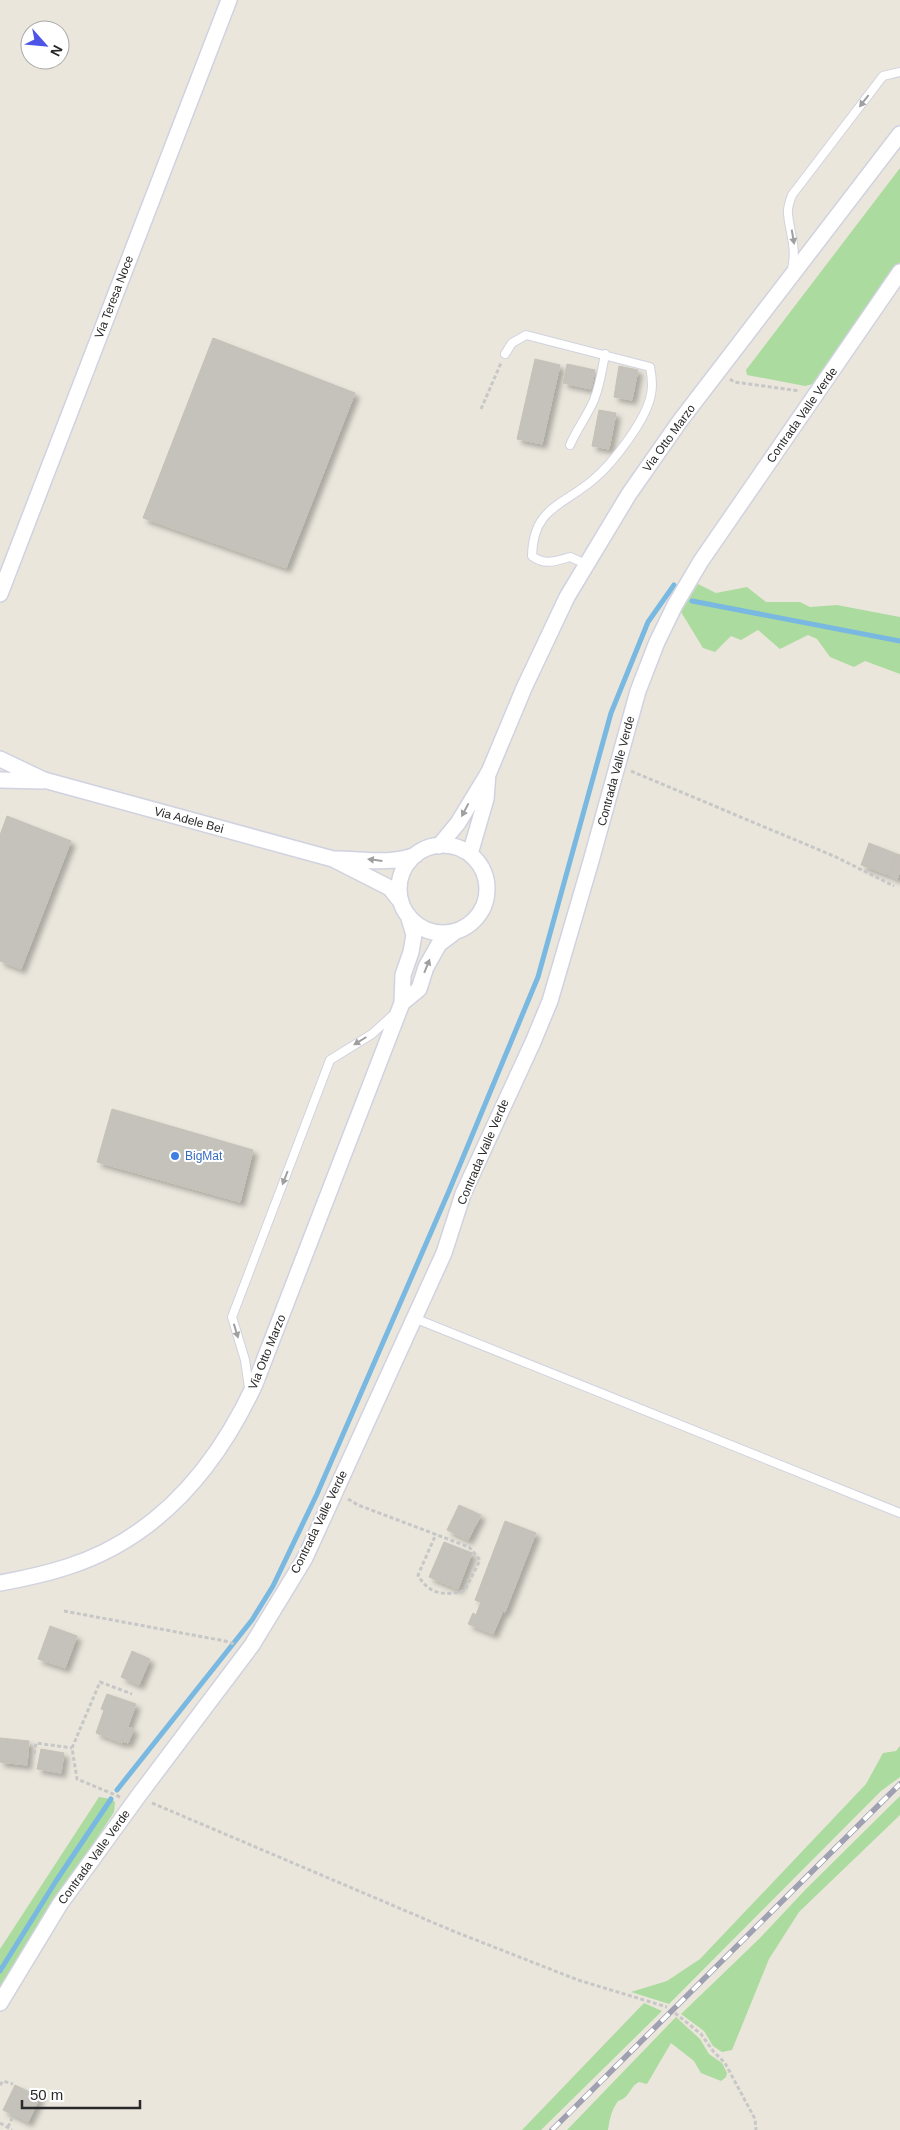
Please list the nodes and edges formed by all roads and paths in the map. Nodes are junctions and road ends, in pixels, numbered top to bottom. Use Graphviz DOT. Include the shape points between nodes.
graph roads {
  1 [pos="229,0"];
  2 [pos="900,72"];
  3 [pos="900,134"];
  4 [pos="900,272"];
  5 [pos="791,276"];
  6 [pos="505,354"];
  7 [pos="605,354"];
  8 [pos="718,371"];
  9 [pos="818,394"];
  10 [pos="481,409"];
  11 [pos="570,445"];
  12 [pos="586,564"];
  13 [pos="0,594"];
  14 [pos="0,759"];
  15 [pos="616,765"];
  16 [pos="488,772"];
  17 [pos="0,780"];
  18 [pos="44,780"];
  19 [pos="439,846"];
  20 [pos="470,854"];
  21 [pos="416,855"];
  22 [pos="333,859"];
  23 [pos="894,886"];
  24 [pos="405,909"];
  25 [pos="456,931"];
  26 [pos="400,1007"];
  27 [pos="414,1318"];
  28 [pos="249,1398"];
  29 [pos="334,1493"];
  30 [pos="900,1513"];
  31 [pos="436,1534"];
  32 [pos="0,1583"];
  33 [pos="64,1611"];
  34 [pos="225,1640"];
  35 [pos="132,1694"];
  36 [pos="72,1748"];
  37 [pos="34,1754"];
  38 [pos="116,1794"];
  39 [pos="139,1795"];
  40 [pos="0,2003"];
  41 [pos="666,2007"];
  42 [pos="675,2013"];
  43 [pos="13,2084"];
  44 [pos="0,2085"];
  45 [pos="12,2118"];
  46 [pos="0,2123"];
  47 [pos="8,2127"];
  48 [pos="12,2130"];
  49 [pos="756,2130"];
  1 -- 13 [label="street, Via Teresa Noce"];
  2 -- 5 [label="lane, one-way" via="883,76 792,195 787,212 794,240"];
  3 -- 5 [label="street, Via Otto Marzo"];
  4 -- 9 [label="street, Contrada Valle Verde"];
  5 -- 8 [label="street, Via Otto Marzo"];
  6 -- 7 [label="lane" via="512,343 526,335"];
  6 -- 10 [label="path"];
  7 -- 11 [label="lane" via="594,401"];
  7 -- 12 [label="lane" via="650,367 653,381 646,409 638,425 604,469 543,517 532,543 532,556 539,561 550,563 570,557"];
  8 -- 9 [label="path" via="734,382"];
  8 -- 12 [label="street, Via Otto Marzo" via="653,459"];
  9 -- 15 [label="street, Contrada Valle Verde" via="675,605 638,692"];
  12 -- 16 [label="street, Via Otto Marzo" via="551,630"];
  14 -- 18 [label="street, Via Adele Bei"];
  15 -- 23 [label="path" via="836,857"];
  15 -- 27 [label="street, Contrada Valle Verde" via="550,1001 463,1194 444,1253"];
  16 -- 19 [label="street, Via Otto Marzo, one-way" via="458,823"];
  16 -- 20 [label="street, Via Otto Marzo" via="486,799"];
  17 -- 18 [label="street, Via Adele Bei"];
  18 -- 22 [label="street, Via Adele Bei"];
  19 -- 20 [label="street" via="457,848"];
  19 -- 21 [label="street"];
  20 -- 25 [label="street" via="486,878 487,890 479,915"];
  21 -- 22 [label="street, one-way" via="385,862"];
  21 -- 24 [label="street" via="402,876 399,890"];
  22 -- 24 [label="street" via="390,888"];
  24 -- 25 [label="street" via="419,926 430,931"];
  24 -- 26 [label="street, Via Otto Marzo" via="414,935 412,952 403,975"];
  26 -- 25 [label="street, Via Otto Marzo, one-way" via="419,989 426,967 439,944"];
  26 -- 28 [label="street, Via Otto Marzo"];
  26 -- 28 [label="lane, one-way" via="372,1034 330,1060 232,1317 245,1360"];
  27 -- 29 [label="street, Contrada Valle Verde"];
  27 -- 30 [label="lane"];
  28 -- 32 [label="street, Via Otto Marzo" via="230,1434 198,1478 142,1528 108,1549 68,1567"];
  29 -- 31 [label="path"];
  29 -- 39 [label="street, Contrada Valle Verde" via="305,1558 252,1646"];
  31 -- 31 [label="path" via="469,1547 480,1560 465,1590 453,1595 423,1584 418,1575"];
  33 -- 34 [label="path"];
  35 -- 36 [label="path" via="100,1682"];
  36 -- 37 [label="path" via="36,1743"];
  36 -- 38 [label="path" via="77,1779"];
  39 -- 40 [label="street, Contrada Valle Verde" via="60,1904"];
  39 -- 41 [label="path" via="162,1808 453,1931 578,1980"];
  42 -- 49 [label="path" via="701,2034 724,2063 755,2119"];
  43 -- 44 [label="path" via="3,2081"];
  45 -- 47 [label="path"];
  46 -- 47 [label="path"];
  47 -- 48 [label="path"];
}
